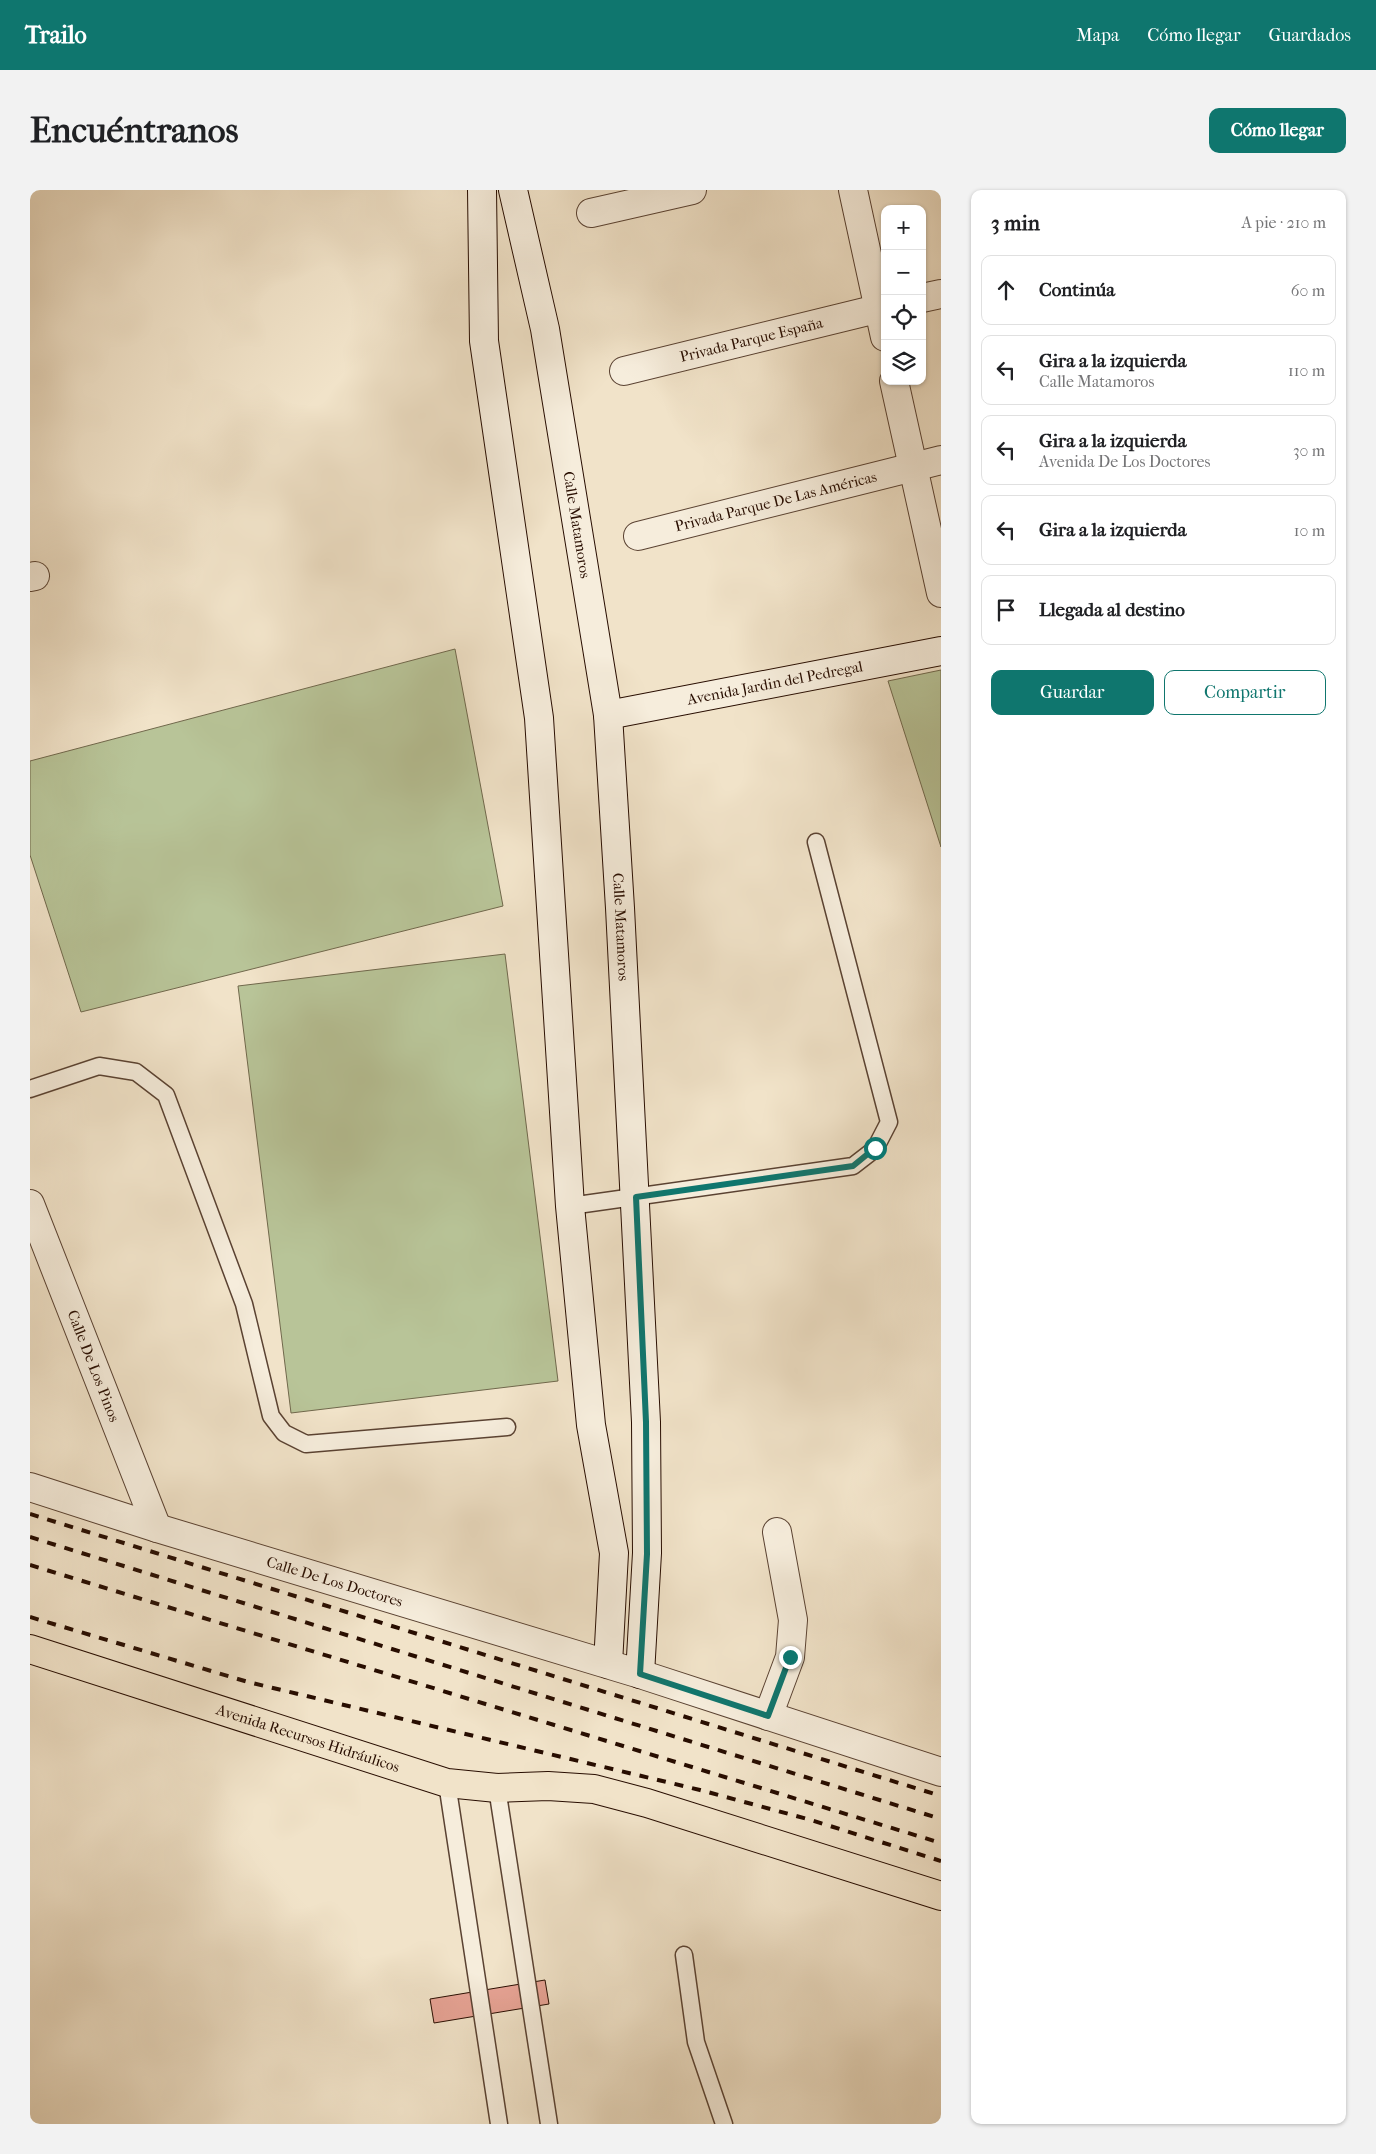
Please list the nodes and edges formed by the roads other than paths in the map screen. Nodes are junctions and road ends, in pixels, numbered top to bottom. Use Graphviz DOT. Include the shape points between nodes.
graph roads {
  1 [pos="482,190"];
  2 [pos="513,190"];
  3 [pos="692,190"];
  4 [pos="853,190"];
  5 [pos="591,213"];
  6 [pos="941,294"];
  7 [pos="926,297"];
  8 [pos="881,304"];
  9 [pos="881,308"];
  10 [pos="624,371"];
  11 [pos="895,385"];
  12 [pos="941,460"];
  13 [pos="913,467"];
  14 [pos="638,536"];
  15 [pos="941,593"];
  16 [pos="941,651"];
  17 [pos="608,715"];
  18 [pos="816,842"];
  19 [pos="30,1089"];
  20 [pos="636,1197"];
  21 [pos="30,1204"];
  22 [pos="570,1206"];
  23 [pos="507,1427"];
  24 [pos="30,1487"];
  25 [pos="157,1528"];
  26 [pos="777,1532"];
  27 [pos="30,1649"];
  28 [pos="608,1664"];
  29 [pos="640,1674"];
  30 [pos="768,1716"];
  31 [pos="941,1772"];
  32 [pos="447,1783"];
  33 [pos="497,1788"];
  34 [pos="941,1896"];
  35 [pos="684,1955"];
  36 [pos="499,2124"];
  37 [pos="549,2124"];
  38 [pos="724,2124"];
  1 -- 22 [label="street" via="484,342 540,718"];
  2 -- 17 [label="street, Calle Matamoros" via="546,329"];
  3 -- 5 [label="street"];
  4 -- 8 [label="street"];
  6 -- 7 [label="street"];
  9 -- 10 [label="street, Privada Parque España"];
  11 -- 13 [label="street"];
  12 -- 13 [label="street, Privada Parque De Las Américas"];
  13 -- 14 [label="street, Privada Parque De Las Américas"];
  13 -- 15 [label="street"];
  16 -- 17 [label="street, Avenida Jardin del Pedregal"];
  17 -- 20 [label="street, Calle Matamoros"];
  18 -- 20 [label="lane" via="889,1122 875,1148 853,1166"];
  19 -- 23 [label="lane" via="99,1066 136,1072 166,1095 244,1304 271,1416 284,1434 306,1444"];
  20 -- 22 [label="lane"];
  20 -- 29 [label="street, Calle Matamoros" via="647,1554"];
  21 -- 25 [label="street, Calle De Los Pinos"];
  22 -- 28 [label="street" via="591,1425 614,1553"];
  24 -- 25 [label="street, Calle De Los Doctores"];
  25 -- 28 [label="street, Calle De Los Doctores"];
  26 -- 30 [label="street" via="794,1620 790,1657"];
  27 -- 32 [label="main road, Avenida Recursos Hidráulicos"];
  28 -- 29 [label="street, Calle De Los Doctores"];
  29 -- 30 [label="street, Calle De Los Doctores"];
  30 -- 31 [label="street, Calle De Los Doctores"];
  32 -- 33 [label="main road, Avenida Recursos Hidráulicos"];
  32 -- 36 [label="lane"];
  33 -- 34 [label="main road, Avenida Recursos Hidráulicos" via="548,1786 594,1789"];
  33 -- 37 [label="lane"];
  35 -- 38 [label="lane" via="696,2042"];
}
